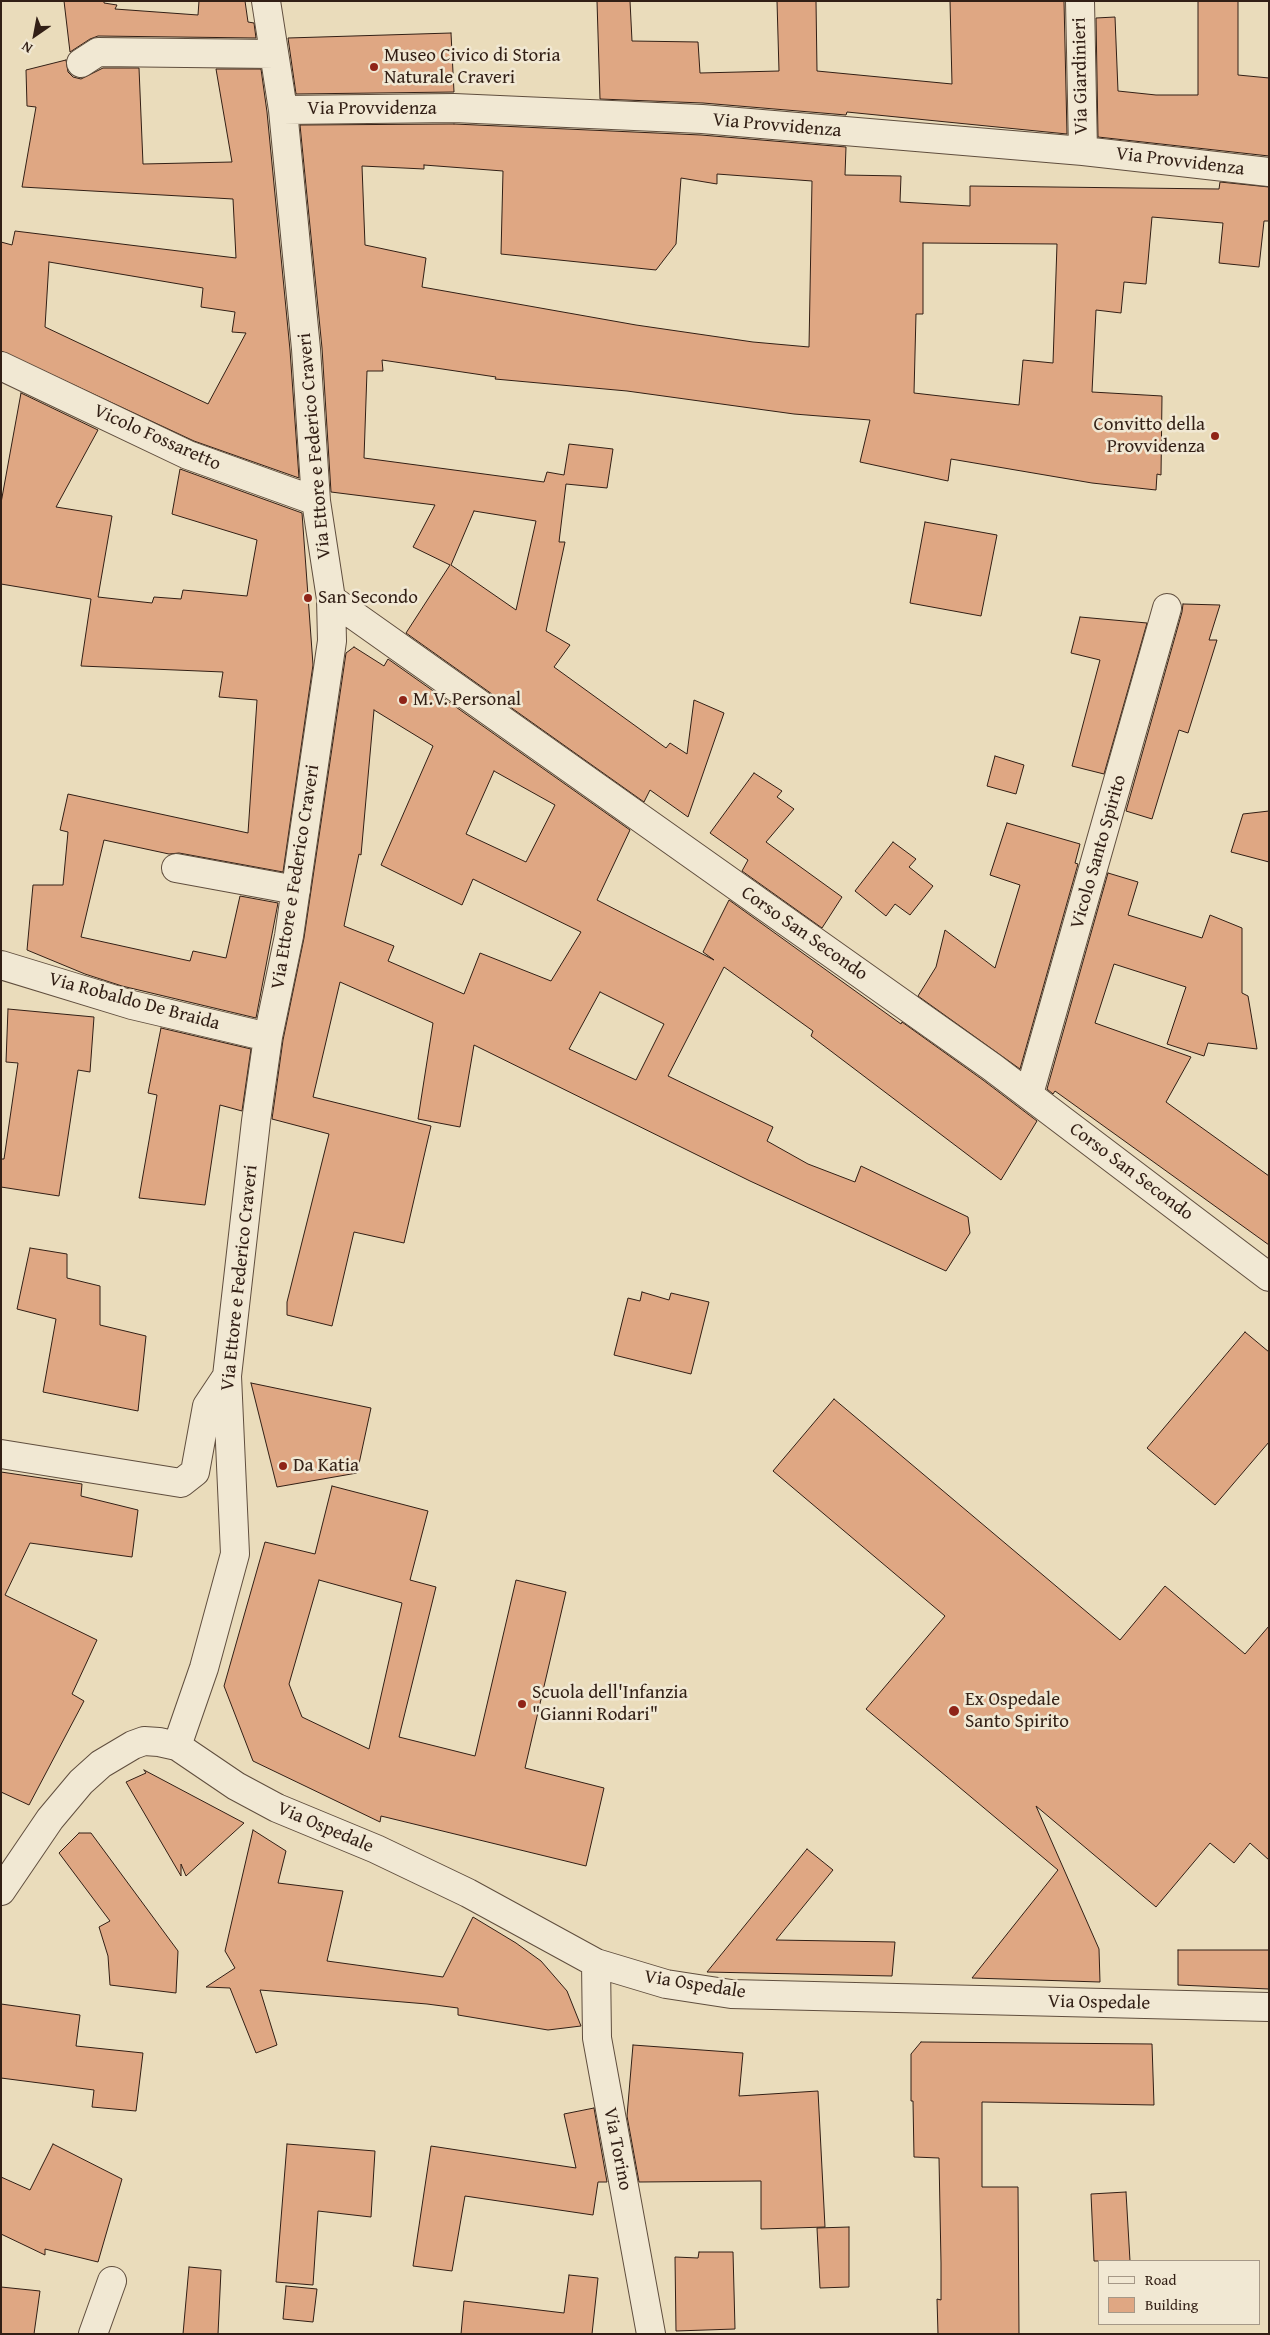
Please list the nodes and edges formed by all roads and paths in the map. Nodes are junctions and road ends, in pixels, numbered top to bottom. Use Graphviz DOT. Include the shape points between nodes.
graph roads {
  1 [pos="266,1"];
  2 [pos="1080,1"];
  3 [pos="274,54"];
  4 [pos="81,63"];
  5 [pos="283,110"];
  6 [pos="1083,151"];
  7 [pos="1269,172"];
  8 [pos="1,366"];
  9 [pos="316,501"];
  10 [pos="331,599"];
  11 [pos="1167,608"];
  12 [pos="176,868"];
  13 [pos="296,890"];
  14 [pos="1,965"];
  15 [pos="268,1037"];
  16 [pos="1029,1094"];
  17 [pos="1269,1277"];
  18 [pos="227,1376"];
  19 [pos="1,1454"];
  20 [pos="177,1746"];
  21 [pos="1,1891"];
  22 [pos="596,1963"];
  23 [pos="1269,2007"];
  24 [pos="112,2281"];
  25 [pos="93,2334"];
  26 [pos="652,2334"];
  1 -- 3 [label="street, Via Ettore e Federico Craveri"];
  2 -- 6 [label="street, Via Giardinieri"];
  3 -- 4 [label="street" via="98,52"];
  3 -- 5 [label="street, Via Ettore e Federico Craveri"];
  5 -- 6 [label="street, Via Provvidenza" via="454,108 702,119"];
  5 -- 9 [label="street, Via Ettore e Federico Craveri" via="306,349"];
  6 -- 7 [label="street, Via Provvidenza"];
  8 -- 9 [label="street, Vicolo Fossaretto" via="188,455"];
  9 -- 10 [label="street, Via Ettore e Federico Craveri"];
  10 -- 13 [label="street, Via Ettore e Federico Craveri" via="332,641"];
  10 -- 16 [label="street, Corso San Secondo"];
  11 -- 16 [label="street, Vicolo Santo Spirito"];
  12 -- 13 [label="street"];
  13 -- 15 [label="street, Via Ettore e Federico Craveri"];
  14 -- 15 [label="street, Via Robaldo De Braida" via="132,1005"];
  15 -- 18 [label="street, Via Ettore e Federico Craveri"];
  16 -- 17 [label="street, Corso San Secondo"];
  18 -- 19 [label="street" via="207,1406 195,1472 181,1482"];
  18 -- 20 [label="street, Via Ettore e Federico Craveri" via="234,1554 204,1668"];
  20 -- 21 [label="street" via="144,1741 101,1764 50,1819"];
  20 -- 22 [label="street, Via Ospedale" via="236,1786 277,1808 376,1849 468,1893"];
  22 -- 23 [label="street, Via Ospedale" via="666,1984 732,1994"];
  22 -- 26 [label="street, Via Torino" via="597,2038"];
  24 -- 25 [label="street"];
}
